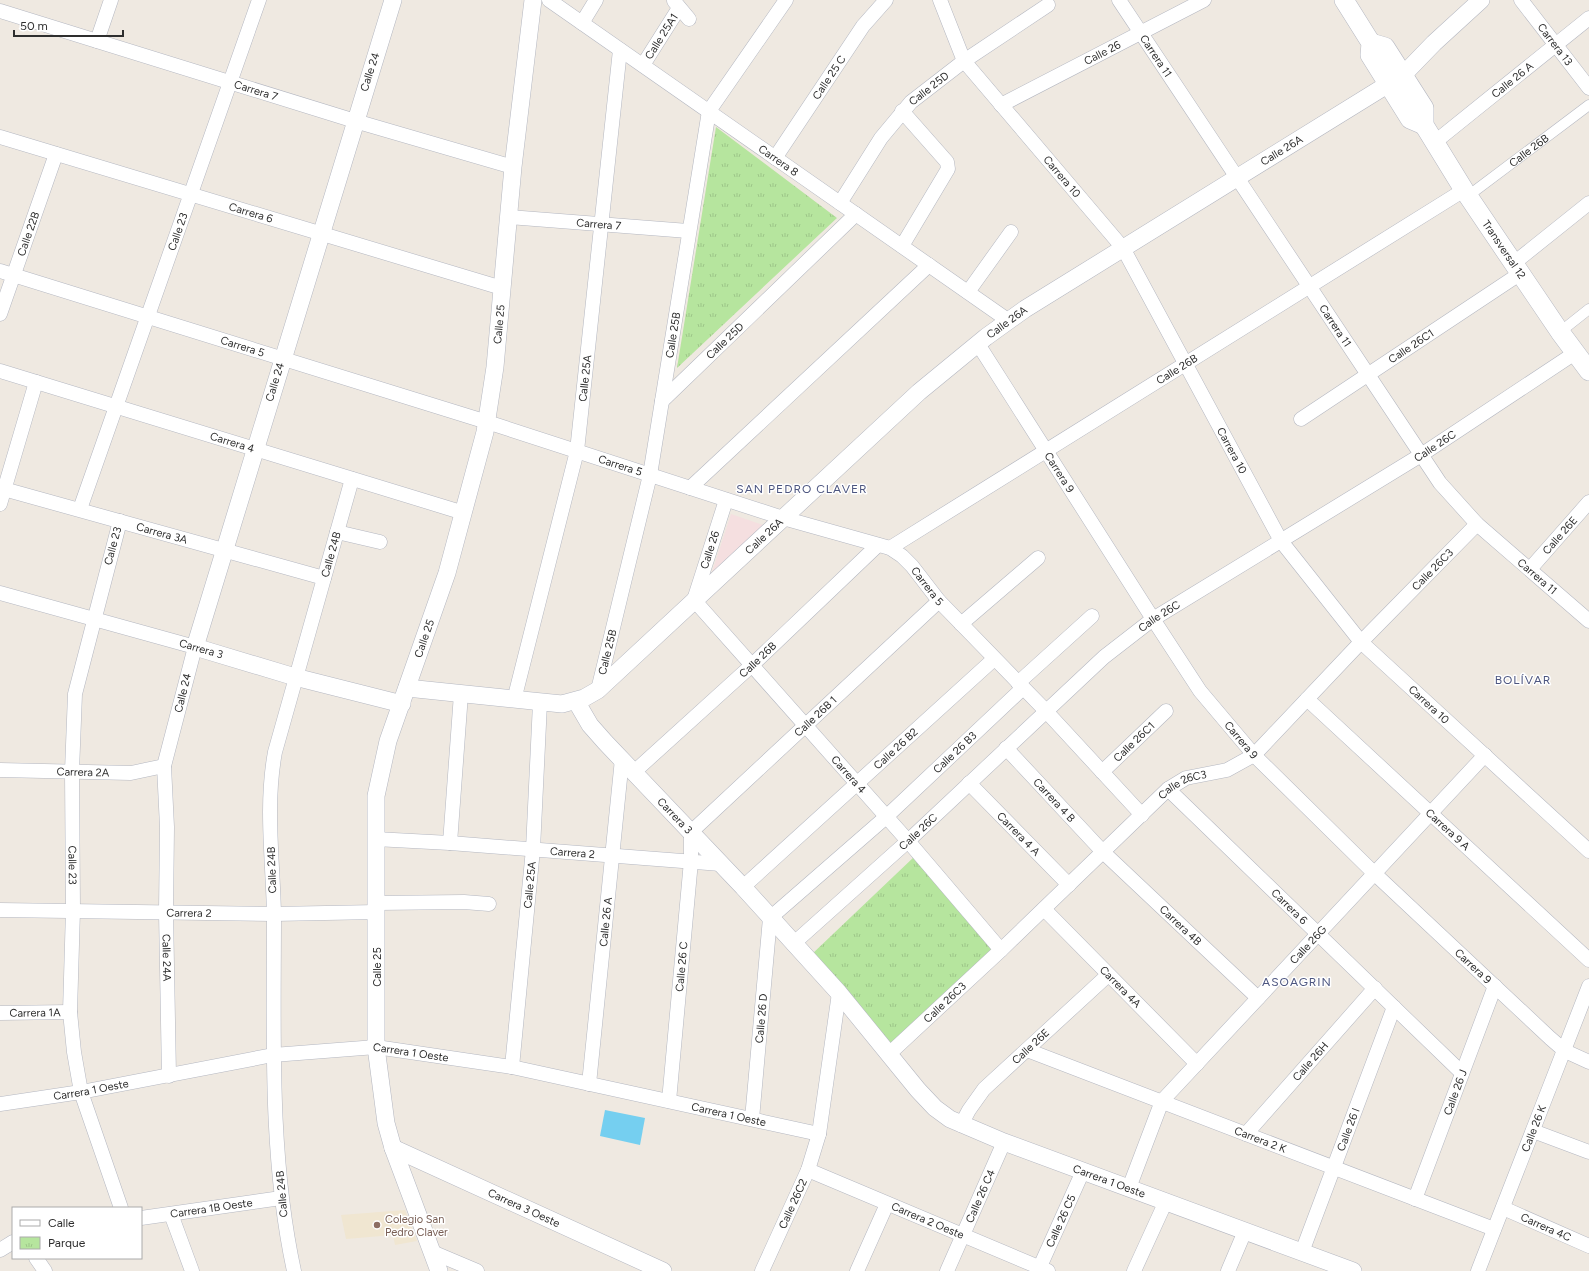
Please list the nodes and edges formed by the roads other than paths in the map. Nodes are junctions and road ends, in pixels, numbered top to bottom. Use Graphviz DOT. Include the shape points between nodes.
graph roads {
  1 [pos="112,0"];
  2 [pos="260,0"];
  3 [pos="393,0"];
  4 [pos="532,0"];
  5 [pos="549,0"];
  6 [pos="596,0"];
  7 [pos="786,0"];
  8 [pos="886,0"];
  9 [pos="940,0"];
  10 [pos="1118,0"];
  11 [pos="1204,0"];
  12 [pos="1344,0"];
  13 [pos="1481,0"];
  14 [pos="1521,0"];
  15 [pos="676,4"];
  16 [pos="1048,5"];
  17 [pos="0,12"];
  18 [pos="1589,18"];
  19 [pos="689,19"];
  20 [pos="582,23"];
  21 [pos="1140,33"];
  22 [pos="97,41"];
  23 [pos="1556,44"];
  24 [pos="620,50"];
  25 [pos="964,61"];
  26 [pos="643,66"];
  27 [pos="1396,80"];
  28 [pos="230,82"];
  29 [pos="1589,88"];
  30 [pos="1001,105"];
  31 [pos="1589,105"];
  32 [pos="902,111"];
  33 [pos="709,112"];
  34 [pos="355,121"];
  35 [pos="0,137"];
  36 [pos="1434,142"];
  37 [pos="56,154"];
  38 [pos="775,158"];
  39 [pos="513,167"];
  40 [pos="1237,178"];
  41 [pos="1466,193"];
  42 [pos="191,194"];
  43 [pos="840,203"];
  44 [pos="1589,203"];
  45 [pos="856,214"];
  46 [pos="509,216"];
  47 [pos="600,225"];
  48 [pos="688,231"];
  49 [pos="1011,232"];
  50 [pos="320,234"];
  51 [pos="902,246"];
  52 [pos="1123,248"];
  53 [pos="929,265"];
  54 [pos="1517,268"];
  55 [pos="7,273"];
  56 [pos="1308,286"];
  57 [pos="502,288"];
  58 [pos="968,292"];
  59 [pos="1589,309"];
  60 [pos="0,314"];
  61 [pos="148,317"];
  62 [pos="1009,321"];
  63 [pos="1560,332"];
  64 [pos="978,344"];
  65 [pos="1575,353"];
  66 [pos="282,359"];
  67 [pos="1185,364"];
  68 [pos="0,371"];
  69 [pos="1589,371"];
  70 [pos="1368,376"];
  71 [pos="36,382"];
  72 [pos="662,401"];
  73 [pos="116,406"];
  74 [pos="1301,419"];
  75 [pos="486,422"];
  76 [pos="255,449"];
  77 [pos="576,451"];
  78 [pos="1047,452"];
  79 [pos="1421,455"];
  80 [pos="650,474"];
  81 [pos="352,479"];
  82 [pos="2,488"];
  83 [pos="690,488"];
  84 [pos="726,500"];
  85 [pos="1589,502"];
  86 [pos="0,504"];
  87 [pos="80,509"];
  88 [pos="464,513"];
  89 [pos="783,518"];
  90 [pos="120,521"];
  91 [pos="1477,524"];
  92 [pos="337,532"];
  93 [pos="1281,541"];
  94 [pos="380,542"];
  95 [pos="884,546"];
  96 [pos="225,549"];
  97 [pos="1038,558"];
  98 [pos="1530,569"];
  99 [pos="324,578"];
  100 [pos="0,593"];
  101 [pos="694,600"];
  102 [pos="939,601"];
  103 [pos="1092,616"];
  104 [pos="1153,619"];
  105 [pos="93,620"];
  106 [pos="1589,621"];
  107 [pos="961,624"];
  108 [pos="1361,642"];
  109 [pos="195,647"];
  110 [pos="994,659"];
  111 [pos="751,666"];
  112 [pos="295,677"];
  113 [pos="1020,685"];
  114 [pos="407,688"];
  115 [pos="598,690"];
  116 [pos="461,694"];
  117 [pos="1307,699"];
  118 [pos="514,700"];
  119 [pos="576,701"];
  120 [pos="540,703"];
  121 [pos="402,704"];
  122 [pos="1045,710"];
  123 [pos="1166,711"];
  124 [pos="804,725"];
  125 [pos="1006,748"];
  126 [pos="1254,755"];
  127 [pos="1485,755"];
  128 [pos="622,759"];
  129 [pos="164,766"];
  130 [pos="0,770"];
  131 [pos="72,771"];
  132 [pos="634,772"];
  133 [pos="1102,772"];
  134 [pos="969,783"];
  135 [pos="857,784"];
  136 [pos="1168,789"];
  137 [pos="1431,813"];
  138 [pos="1142,815"];
  139 [pos="886,817"];
  140 [pos="691,832"];
  141 [pos="375,839"];
  142 [pos="908,841"];
  143 [pos="450,843"];
  144 [pos="533,850"];
  145 [pos="1589,851"];
  146 [pos="1103,852"];
  147 [pos="612,855"];
  148 [pos="691,861"];
  149 [pos="721,864"];
  150 [pos="1374,874"];
  151 [pos="1069,885"];
  152 [pos="743,887"];
  153 [pos="489,904"];
  154 [pos="377,907"];
  155 [pos="1044,909"];
  156 [pos="0,910"];
  157 [pos="74,910"];
  158 [pos="166,912"];
  159 [pos="274,914"];
  160 [pos="770,918"];
  161 [pos="1318,934"];
  162 [pos="793,944"];
  163 [pos="1001,950"];
  164 [pos="1589,960"];
  165 [pos="1108,974"];
  166 [pos="1495,986"];
  167 [pos="1589,986"];
  168 [pos="1374,988"];
  169 [pos="839,993"];
  170 [pos="1258,998"];
  171 [pos="1394,1007"];
  172 [pos="70,1012"];
  173 [pos="0,1013"];
  174 [pos="376,1047"];
  175 [pos="1027,1050"];
  176 [pos="1565,1051"];
  177 [pos="889,1054"];
  178 [pos="273,1055"];
  179 [pos="1589,1062"];
  180 [pos="1197,1064"];
  181 [pos="512,1067"];
  182 [pos="1462,1073"];
  183 [pos="169,1076"];
  184 [pos="589,1084"];
  185 [pos="81,1092"];
  186 [pos="669,1101"];
  187 [pos="1162,1101"];
  188 [pos="0,1104"];
  189 [pos="752,1118"];
  190 [pos="961,1125"];
  191 [pos="1533,1131"];
  192 [pos="819,1134"];
  193 [pos="1246,1134"];
  194 [pos="1004,1142"];
  195 [pos="392,1148"];
  196 [pos="1589,1152"];
  197 [pos="1334,1168"];
  198 [pos="808,1170"];
  199 [pos="1083,1171"];
  200 [pos="1129,1188"];
  201 [pos="281,1198"];
  202 [pos="1415,1199"];
  203 [pos="1166,1201"];
  204 [pos="887,1204"];
  205 [pos="121,1207"];
  206 [pos="1503,1208"];
  207 [pos="171,1214"];
  208 [pos="142,1218"];
  209 [pos="1494,1229"];
  210 [pos="1245,1231"];
  211 [pos="963,1236"];
  212 [pos="12,1243"];
  213 [pos="1589,1246"];
  214 [pos="0,1250"];
  215 [pos="432,1252"];
  216 [pos="1302,1252"];
  217 [pos="37,1259"];
  218 [pos="1321,1265"];
  219 [pos="657,1270"];
  220 [pos="1042,1270"];
  221 [pos="45,1271"];
  222 [pos="192,1271"];
  223 [pos="294,1271"];
  224 [pos="439,1271"];
  225 [pos="477,1271"];
  226 [pos="762,1271"];
  227 [pos="857,1271"];
  228 [pos="947,1271"];
  229 [pos="1134,1271"];
  230 [pos="1228,1271"];
  231 [pos="1353,1271"];
  232 [pos="1478,1271"];
  1 -- 22 [label="street"];
  2 -- 28 [label="street, Calle 23"];
  3 -- 34 [label="street, Calle 24"];
  4 -- 39 [label="street, Calle 25"];
  5 -- 20 [label="street, Carrera 8"];
  6 -- 20 [label="street"];
  7 -- 33 [label="street, Calle 25B"];
  8 -- 38 [label="street, Calle 25 C" via="864,26"];
  9 -- 25 [label="street, Carrera 10"];
  10 -- 21 [label="street, Carrera 11"];
  11 -- 21 [label="street, Calle 26"];
  12 -- 27 [label="main road, Transversal 12" via="1370,43 1385,47"];
  13 -- 27 [label="street, Calle 26A"];
  14 -- 23 [label="street, Carrera 13"];
  15 -- 19 [label="street"];
  15 -- 26 [label="street, Calle 25A1"];
  16 -- 25 [label="street, Calle 25D"];
  17 -- 22 [label="street, Carrera 7"];
  18 -- 23 [label="street, Calle 26 A"];
  20 -- 24 [label="street, Carrera 8"];
  21 -- 30 [label="street, Calle 26"];
  21 -- 40 [label="street, Carrera 11"];
  22 -- 28 [label="street, Carrera 7"];
  23 -- 29 [label="street, Carrera 13"];
  23 -- 36 [label="street, Calle 26 A"];
  24 -- 26 [label="street, Carrera 8"];
  24 -- 47 [label="street, Calle 25A"];
  25 -- 30 [label="street, Carrera 10"];
  25 -- 32 [label="street, Calle 25D" via="925,89"];
  26 -- 33 [label="street, Carrera 8"];
  27 -- 36 [label="main road, Transversal 12" via="1424,108 1424,125"];
  27 -- 40 [label="street, Calle 26A"];
  28 -- 34 [label="street, Carrera 7"];
  28 -- 42 [label="street, Calle 23"];
  30 -- 52 [label="street, Carrera 10"];
  31 -- 41 [label="street, Calle 26B"];
  32 -- 43 [label="street, Calle 25D" via="881,138"];
  32 -- 51 [label="street" via="947,162 948,169"];
  33 -- 38 [label="street, Carrera 8"];
  33 -- 48 [label="street, Calle 25B"];
  34 -- 39 [label="street, Carrera 7"];
  34 -- 50 [label="street, Calle 24"];
  35 -- 37 [label="street, Carrera 6"];
  36 -- 41 [label="main road, Transversal 12"];
  37 -- 42 [label="street, Carrera 6"];
  37 -- 55 [label="street, Calle 22B"];
  38 -- 43 [label="street, Carrera 8"];
  39 -- 46 [label="street, Calle 25"];
  40 -- 52 [label="street, Calle 26A"];
  40 -- 56 [label="street, Carrera 11"];
  41 -- 54 [label="main road, Transversal 12"];
  41 -- 56 [label="street, Calle 26B"];
  42 -- 50 [label="street, Carrera 6"];
  42 -- 61 [label="street, Calle 23"];
  43 -- 45 [label="street, Carrera 8"];
  44 -- 54 [label="street"];
  45 -- 51 [label="street, Carrera 8"];
  45 -- 72 [label="street, Calle 25D"];
  46 -- 47 [label="street, Carrera 7"];
  46 -- 57 [label="street, Calle 25"];
  47 -- 48 [label="street, Carrera 7"];
  47 -- 77 [label="street, Calle 25A"];
  48 -- 72 [label="street, Calle 25B"];
  49 -- 58 [label="street"];
  50 -- 57 [label="street, Carrera 6"];
  50 -- 66 [label="street, Calle 24"];
  51 -- 53 [label="street, Carrera 8"];
  52 -- 62 [label="street, Calle 26A"];
  52 -- 67 [label="street, Carrera 10"];
  53 -- 58 [label="street, Carrera 8"];
  53 -- 83 [label="street"];
  54 -- 63 [label="main road, Transversal 12"];
  54 -- 70 [label="street, Calle 26C1"];
  55 -- 60 [label="street, Calle 22B"];
  55 -- 61 [label="street, Carrera 5"];
  56 -- 67 [label="street, Calle 26B"];
  56 -- 70 [label="street, Carrera 11"];
  57 -- 75 [label="street, Calle 25"];
  58 -- 62 [label="street, Carrera 8"];
  59 -- 63 [label="street"];
  61 -- 66 [label="street, Carrera 5"];
  61 -- 73 [label="street, Calle 23"];
  62 -- 64 [label="street, Calle 26A"];
  63 -- 65 [label="main road, Transversal 12"];
  64 -- 78 [label="street, Carrera 9"];
  64 -- 89 [label="street, Calle 26A" via="919,392"];
  65 -- 69 [label="main road, Transversal 12"];
  65 -- 79 [label="street, Calle 26C"];
  66 -- 75 [label="street, Carrera 5"];
  66 -- 76 [label="street, Calle 24"];
  67 -- 78 [label="street, Calle 26B"];
  67 -- 93 [label="street, Carrera 10"];
  68 -- 71 [label="street, Carrera 4"];
  70 -- 74 [label="street, Calle 26C1"];
  70 -- 79 [label="street, Carrera 11"];
  71 -- 73 [label="street, Carrera 4"];
  71 -- 82 [label="street"];
  72 -- 80 [label="street, Calle 25B"];
  73 -- 76 [label="street, Carrera 4"];
  73 -- 87 [label="street, Calle 23"];
  75 -- 77 [label="street, Carrera 5"];
  75 -- 88 [label="street, Calle 25"];
  76 -- 81 [label="street, Carrera 4"];
  76 -- 96 [label="street, Calle 24"];
  77 -- 80 [label="street, Carrera 5"];
  77 -- 118 [label="street, Calle 25A"];
  78 -- 95 [label="street, Calle 26B"];
  78 -- 104 [label="street, Carrera 9"];
  79 -- 91 [label="street, Carrera 11" via="1440,483"];
  79 -- 93 [label="street, Calle 26C"];
  80 -- 83 [label="street, Carrera 5"];
  80 -- 115 [label="street, Calle 25B"];
  81 -- 88 [label="street, Carrera 4"];
  81 -- 92 [label="street, Calle 24B"];
  82 -- 86 [label="street"];
  82 -- 87 [label="street, Carrera 3A"];
  83 -- 84 [label="street, Carrera 5"];
  84 -- 89 [label="street, Carrera 5"];
  84 -- 101 [label="street, Calle 26"];
  85 -- 98 [label="street, Calle 26E"];
  87 -- 90 [label="street, Carrera 3A"];
  88 -- 114 [label="street, Calle 25" via="447,573"];
  89 -- 95 [label="street, Carrera 5"];
  89 -- 101 [label="street, Calle 26A"];
  90 -- 96 [label="street, Carrera 3A"];
  90 -- 105 [label="street, Calle 23"];
  91 -- 98 [label="street, Carrera 11"];
  91 -- 108 [label="street, Calle 26C3"];
  92 -- 94 [label="street"];
  92 -- 99 [label="street, Calle 24B"];
  93 -- 104 [label="street, Calle 26C"];
  93 -- 108 [label="street, Carrera 10"];
  95 -- 102 [label="street, Carrera 5" via="902,556 912,566"];
  95 -- 111 [label="street, Calle 26B"];
  96 -- 99 [label="street, Carrera 3A"];
  96 -- 109 [label="street, Calle 24"];
  97 -- 107 [label="street"];
  98 -- 106 [label="street, Carrera 11"];
  99 -- 112 [label="street, Calle 24B"];
  100 -- 105 [label="street, Carrera 3"];
  101 -- 111 [label="street, Carrera 4"];
  101 -- 115 [label="street, Calle 26A"];
  102 -- 107 [label="street, Carrera 5"];
  102 -- 124 [label="street, Calle 26B 1"];
  103 -- 113 [label="street, Calle 26 B3"];
  104 -- 122 [label="street, Calle 26C" via="1104,657"];
  104 -- 126 [label="street, Carrera 9" via="1200,691"];
  105 -- 109 [label="street, Carrera 3"];
  105 -- 131 [label="street, Calle 23" via="75,694"];
  107 -- 110 [label="street, Carrera 5"];
  108 -- 117 [label="street, Calle 26C3"];
  108 -- 127 [label="street, Carrera 10"];
  109 -- 112 [label="street, Carrera 3"];
  109 -- 129 [label="street, Calle 24"];
  110 -- 113 [label="street, Carrera 5"];
  110 -- 135 [label="street, Calle 26 B2"];
  111 -- 124 [label="street, Carrera 4"];
  111 -- 132 [label="street, Calle 26B"];
  112 -- 121 [label="street, Carrera 3"];
  112 -- 159 [label="street, Calle 24B" via="271,775"];
  113 -- 122 [label="street, Carrera 5"];
  113 -- 139 [label="street, Calle 26 B3"];
  114 -- 116 [label="street"];
  114 -- 121 [label="street, Calle 25"];
  115 -- 119 [label="street, Calle 26A"];
  116 -- 118 [label="street"];
  116 -- 143 [label="street"];
  117 -- 126 [label="street, Calle 26C3"];
  117 -- 137 [label="street, Carrera 9 A"];
  118 -- 120 [label="street"];
  119 -- 120 [label="street" via="562,704"];
  119 -- 128 [label="street, Carrera 3" via="590,724"];
  120 -- 144 [label="street, Calle 25A"];
  121 -- 141 [label="street, Calle 25" via="388,741 379,777"];
  122 -- 125 [label="street, Calle 26C"];
  122 -- 133 [label="street, Carrera 5"];
  123 -- 133 [label="street, Calle 26C1"];
  124 -- 135 [label="street, Carrera 4"];
  124 -- 140 [label="street, Calle 26B 1"];
  125 -- 134 [label="street, Calle 26C"];
  125 -- 146 [label="street, Carrera 4 B"];
  126 -- 136 [label="street, Calle 26C3" via="1227,770 1186,778"];
  126 -- 150 [label="street, Carrera 9"];
  127 -- 137 [label="street, Calle 26G"];
  127 -- 145 [label="street, Carrera 10"];
  128 -- 132 [label="street, Carrera 3"];
  128 -- 147 [label="street, Calle 26 A"];
  129 -- 131 [label="street, Carrera 2A" via="131,773"];
  129 -- 158 [label="street, Calle 24A" via="167,827"];
  130 -- 131 [label="street, Carrera 2A"];
  131 -- 157 [label="street, Calle 23"];
  132 -- 140 [label="street, Carrera 3"];
  133 -- 138 [label="street, Carrera 5"];
  134 -- 142 [label="street, Calle 26C"];
  134 -- 151 [label="street, Carrera 4 A"];
  135 -- 139 [label="street, Carrera 4"];
  135 -- 152 [label="street, Calle 26 B2"];
  136 -- 138 [label="street, Calle 26C3"];
  136 -- 161 [label="street, Carrera 6"];
  137 -- 150 [label="street, Calle 26G"];
  137 -- 164 [label="street, Carrera 9 A"];
  138 -- 146 [label="street, Calle 26C3"];
  139 -- 142 [label="street, Carrera 4"];
  139 -- 160 [label="street"];
  140 -- 148 [label="street, Calle 26 C"];
  140 -- 149 [label="street, Carrera 3"];
  141 -- 143 [label="street, Carrera 2"];
  141 -- 154 [label="street, Calle 25"];
  142 -- 162 [label="street, Calle 26C"];
  142 -- 163 [label="street, Carrera 4"];
  143 -- 144 [label="street, Carrera 2"];
  144 -- 147 [label="street, Carrera 2"];
  144 -- 181 [label="street, Calle 25A"];
  146 -- 151 [label="street, Calle 26C3"];
  146 -- 170 [label="street, Carrera 4B"];
  147 -- 148 [label="street, Carrera 2"];
  147 -- 184 [label="street, Calle 26 A"];
  148 -- 149 [label="street, Carrera 2"];
  148 -- 186 [label="street, Calle 26 C"];
  149 -- 152 [label="street, Carrera 3"];
  150 -- 161 [label="street, Calle 26G"];
  150 -- 166 [label="street, Carrera 9"];
  151 -- 155 [label="street, Calle 26C3"];
  152 -- 160 [label="street, Carrera 3"];
  153 -- 154 [label="street, Carrera 2" via="464,902"];
  154 -- 159 [label="street, Carrera 2"];
  154 -- 174 [label="street, Calle 25"];
  155 -- 163 [label="street, Calle 26C3"];
  155 -- 165 [label="street, Carrera 4A"];
  156 -- 157 [label="street, Carrera 2"];
  157 -- 158 [label="street, Carrera 2"];
  157 -- 172 [label="street, Calle 23"];
  158 -- 159 [label="street, Carrera 2"];
  158 -- 183 [label="street, Calle 24A"];
  159 -- 178 [label="street, Calle 24B"];
  160 -- 162 [label="street, Carrera 3"];
  160 -- 189 [label="street, Calle 26 D"];
  161 -- 168 [label="street, Carrera 6"];
  161 -- 170 [label="street, Calle 26G"];
  162 -- 169 [label="street, Carrera 3"];
  163 -- 177 [label="street, Calle 26C3"];
  165 -- 175 [label="street, Calle 26E"];
  165 -- 180 [label="street, Carrera 4A"];
  166 -- 176 [label="street, Carrera 9"];
  166 -- 182 [label="street, Calle 26 J"];
  167 -- 176 [label="street, Calle 26 K"];
  168 -- 171 [label="street, Carrera 6"];
  168 -- 193 [label="street, Calle 26H"];
  169 -- 177 [label="street, Carrera 3"];
  169 -- 192 [label="street"];
  170 -- 180 [label="street, Calle 26G"];
  171 -- 182 [label="street, Carrera 6"];
  171 -- 197 [label="street, Calle 26 I"];
  172 -- 173 [label="street, Carrera 1A"];
  172 -- 185 [label="street, Calle 23"];
  174 -- 178 [label="street, Carrera 1 Oeste"];
  174 -- 181 [label="street, Carrera 1 Oeste"];
  174 -- 195 [label="street, Calle 25" via="386,1123"];
  175 -- 187 [label="street, Carrera 2 K"];
  175 -- 190 [label="street, Calle 26E" via="984,1089"];
  176 -- 179 [label="street, Carrera 9"];
  176 -- 191 [label="street, Calle 26 K"];
  177 -- 190 [label="street, Carrera 1 Oeste" via="935,1108"];
  178 -- 183 [label="street, Carrera 1 Oeste"];
  178 -- 201 [label="street, Calle 24B"];
  180 -- 187 [label="street, Calle 26G"];
  181 -- 184 [label="street, Carrera 1 Oeste"];
  182 -- 202 [label="street, Calle 26 J"];
  183 -- 185 [label="street, Carrera 1 Oeste"];
  184 -- 186 [label="street, Carrera 1 Oeste"];
  185 -- 188 [label="street, Carrera 1 Oeste"];
  185 -- 205 [label="street, Calle 23"];
  186 -- 189 [label="street, Carrera 1 Oeste"];
  187 -- 193 [label="street, Carrera 2 K"];
  187 -- 200 [label="street, Calle 26G"];
  189 -- 192 [label="street, Carrera 1 Oeste"];
  190 -- 194 [label="street, Carrera 1 Oeste"];
  191 -- 196 [label="street"];
  191 -- 206 [label="street, Calle 26 K"];
  192 -- 198 [label="street, Calle 26C2"];
  193 -- 197 [label="street, Carrera 2 K"];
  194 -- 199 [label="street, Carrera 1 Oeste"];
  194 -- 211 [label="street, Calle 26 C4"];
  195 -- 215 [label="street, Calle 25"];
  195 -- 219 [label="street, Carrera 3 Oeste"];
  197 -- 202 [label="street, Carrera 2 K"];
  197 -- 216 [label="street, Calle 26 I"];
  198 -- 204 [label="street, Carrera 2 Oeste"];
  198 -- 226 [label="street, Calle 26C2"];
  199 -- 200 [label="street, Carrera 1 Oeste"];
  199 -- 220 [label="street, Calle 26 C5"];
  200 -- 203 [label="street, Carrera 1 Oeste"];
  201 -- 207 [label="street, Carrera 1B Oeste"];
  201 -- 223 [label="street, Calle 24B" via="285,1232"];
  202 -- 209 [label="street, Carrera 2 K"];
  203 -- 210 [label="street, Carrera 1 Oeste"];
  203 -- 229 [label="street"];
  204 -- 211 [label="street, Carrera 2 Oeste"];
  204 -- 227 [label="street"];
  206 -- 209 [label="street, Calle 26 K"];
  206 -- 213 [label="street, Carrera 4C"];
  207 -- 208 [label="street, Carrera 1B Oeste"];
  207 -- 222 [label="street"];
  209 -- 232 [label="street, Calle 26 K"];
  210 -- 216 [label="street, Carrera 1 Oeste"];
  210 -- 230 [label="street"];
  211 -- 220 [label="street, Carrera 2 Oeste"];
  211 -- 228 [label="street, Calle 26 C4"];
  212 -- 214 [label="street"];
  215 -- 224 [label="street, Calle 25"];
  215 -- 225 [label="street"];
  216 -- 218 [label="street, Carrera 1 Oeste"];
  217 -- 221 [label="street"];
  218 -- 231 [label="street, Carrera 1 Oeste"];
}
